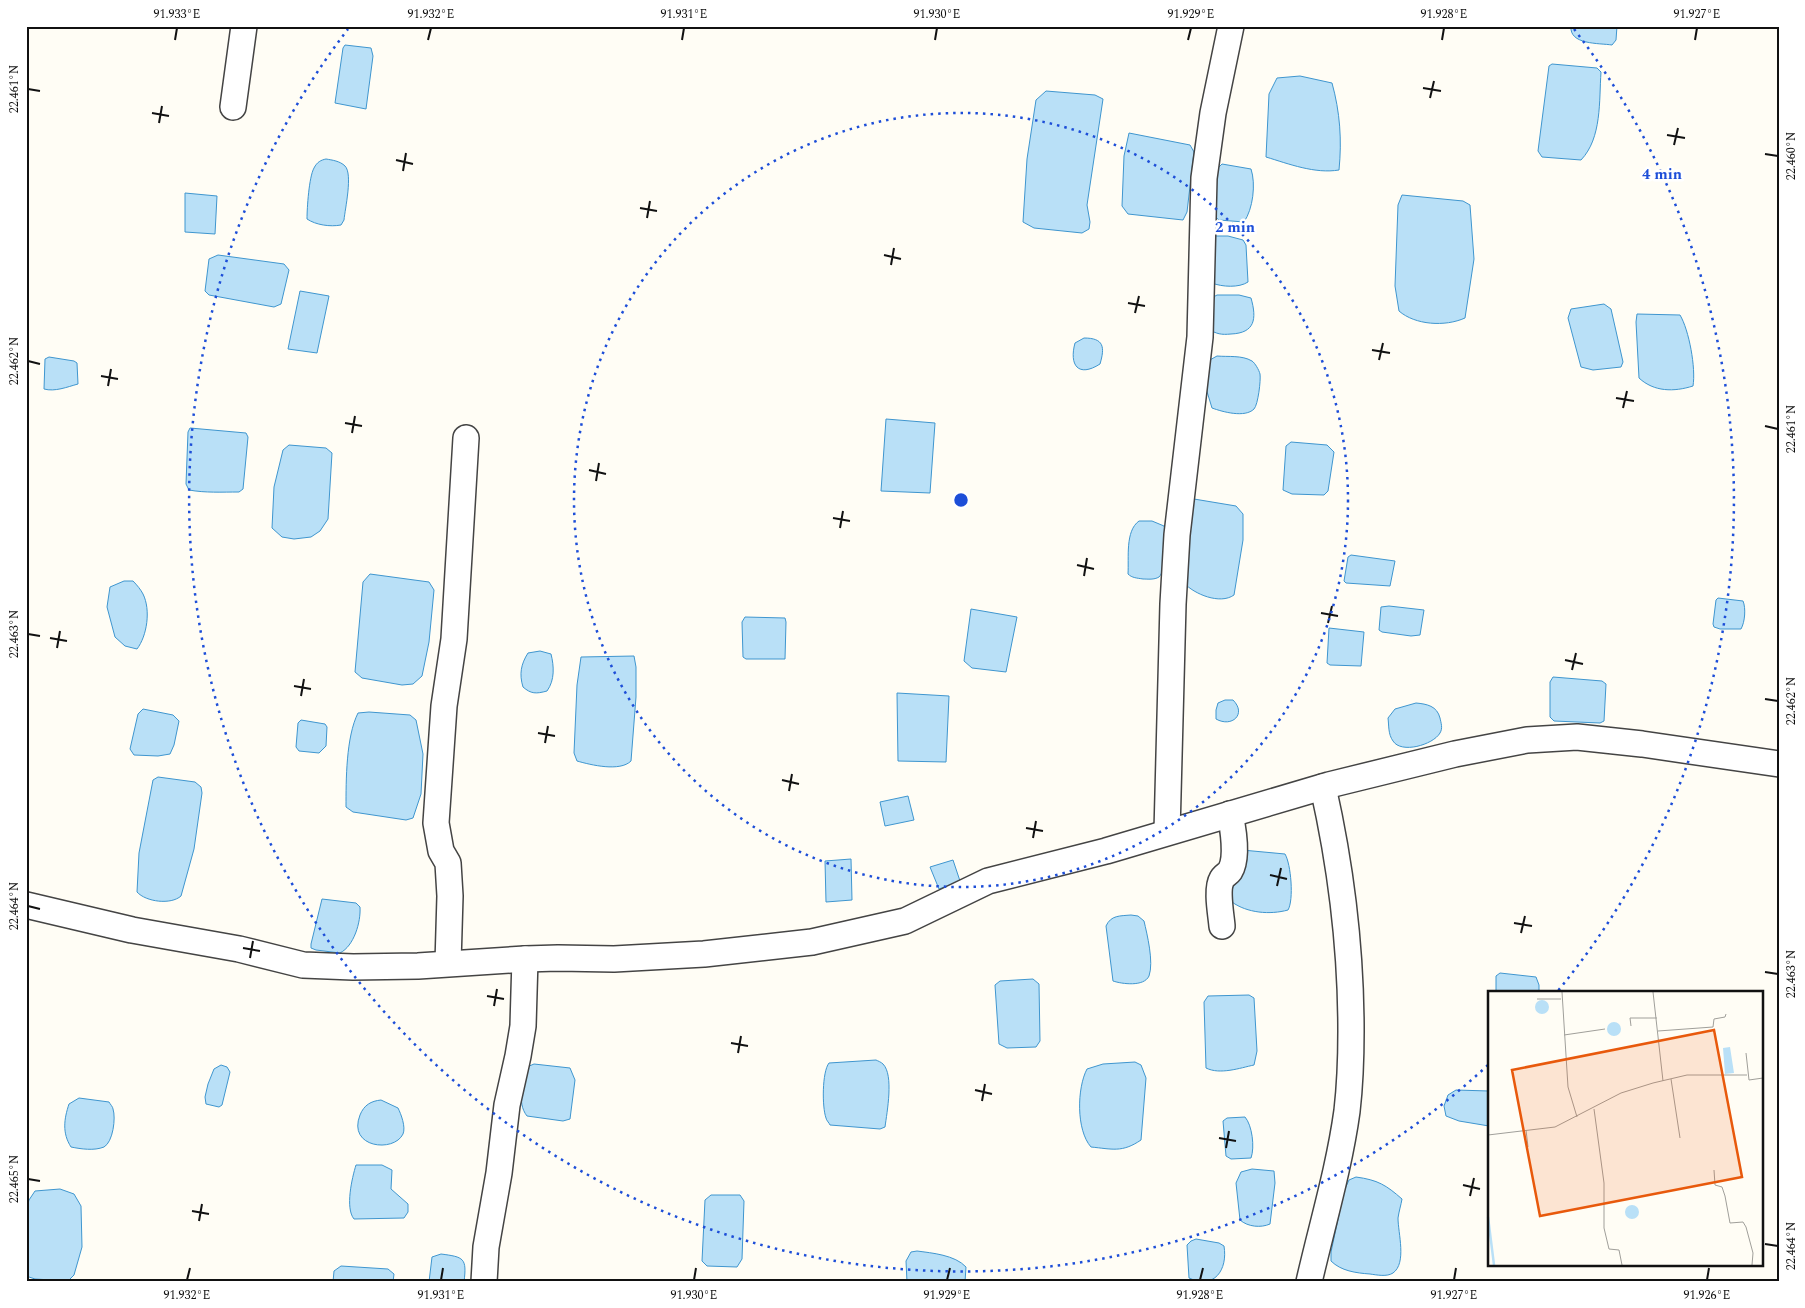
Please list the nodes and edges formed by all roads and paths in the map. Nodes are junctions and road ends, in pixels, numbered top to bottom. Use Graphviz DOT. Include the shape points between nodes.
graph roads {
  1 [pos="244,26"];
  2 [pos="1231,26"];
  3 [pos="233,107"];
  4 [pos="466,438"];
  5 [pos="1779,764"];
  6 [pos="1323,787"];
  7 [pos="1230,814"];
  8 [pos="1167,832"];
  9 [pos="26,905"];
  10 [pos="1222,926"];
  11 [pos="525,959"];
  12 [pos="448,963"];
  13 [pos="484,1282"];
  14 [pos="1310,1282"];
  1 -- 3 [label="street"];
  2 -- 8 [label="street" via="1212,113 1204,178 1200,337 1177,535 1173,604"];
  4 -- 12 [label="street" via="454,639 444,706 436,823 448,863"];
  5 -- 6 [label="street" via="1577,737 1518,742 1455,754"];
  6 -- 7 [label="street"];
  6 -- 14 [label="street" via="1345,910 1351,992 1351,1060 1340,1149"];
  7 -- 8 [label="street"];
  7 -- 10 [label="street" via="1233,860 1220,886"];
  8 -- 11 [label="street" via="988,881 904,921 812,942 704,954"];
  9 -- 12 [label="street" via="304,965 353,967"];
  11 -- 12 [label="street"];
  11 -- 13 [label="street" via="523,1026 507,1105 486,1247"];
}
